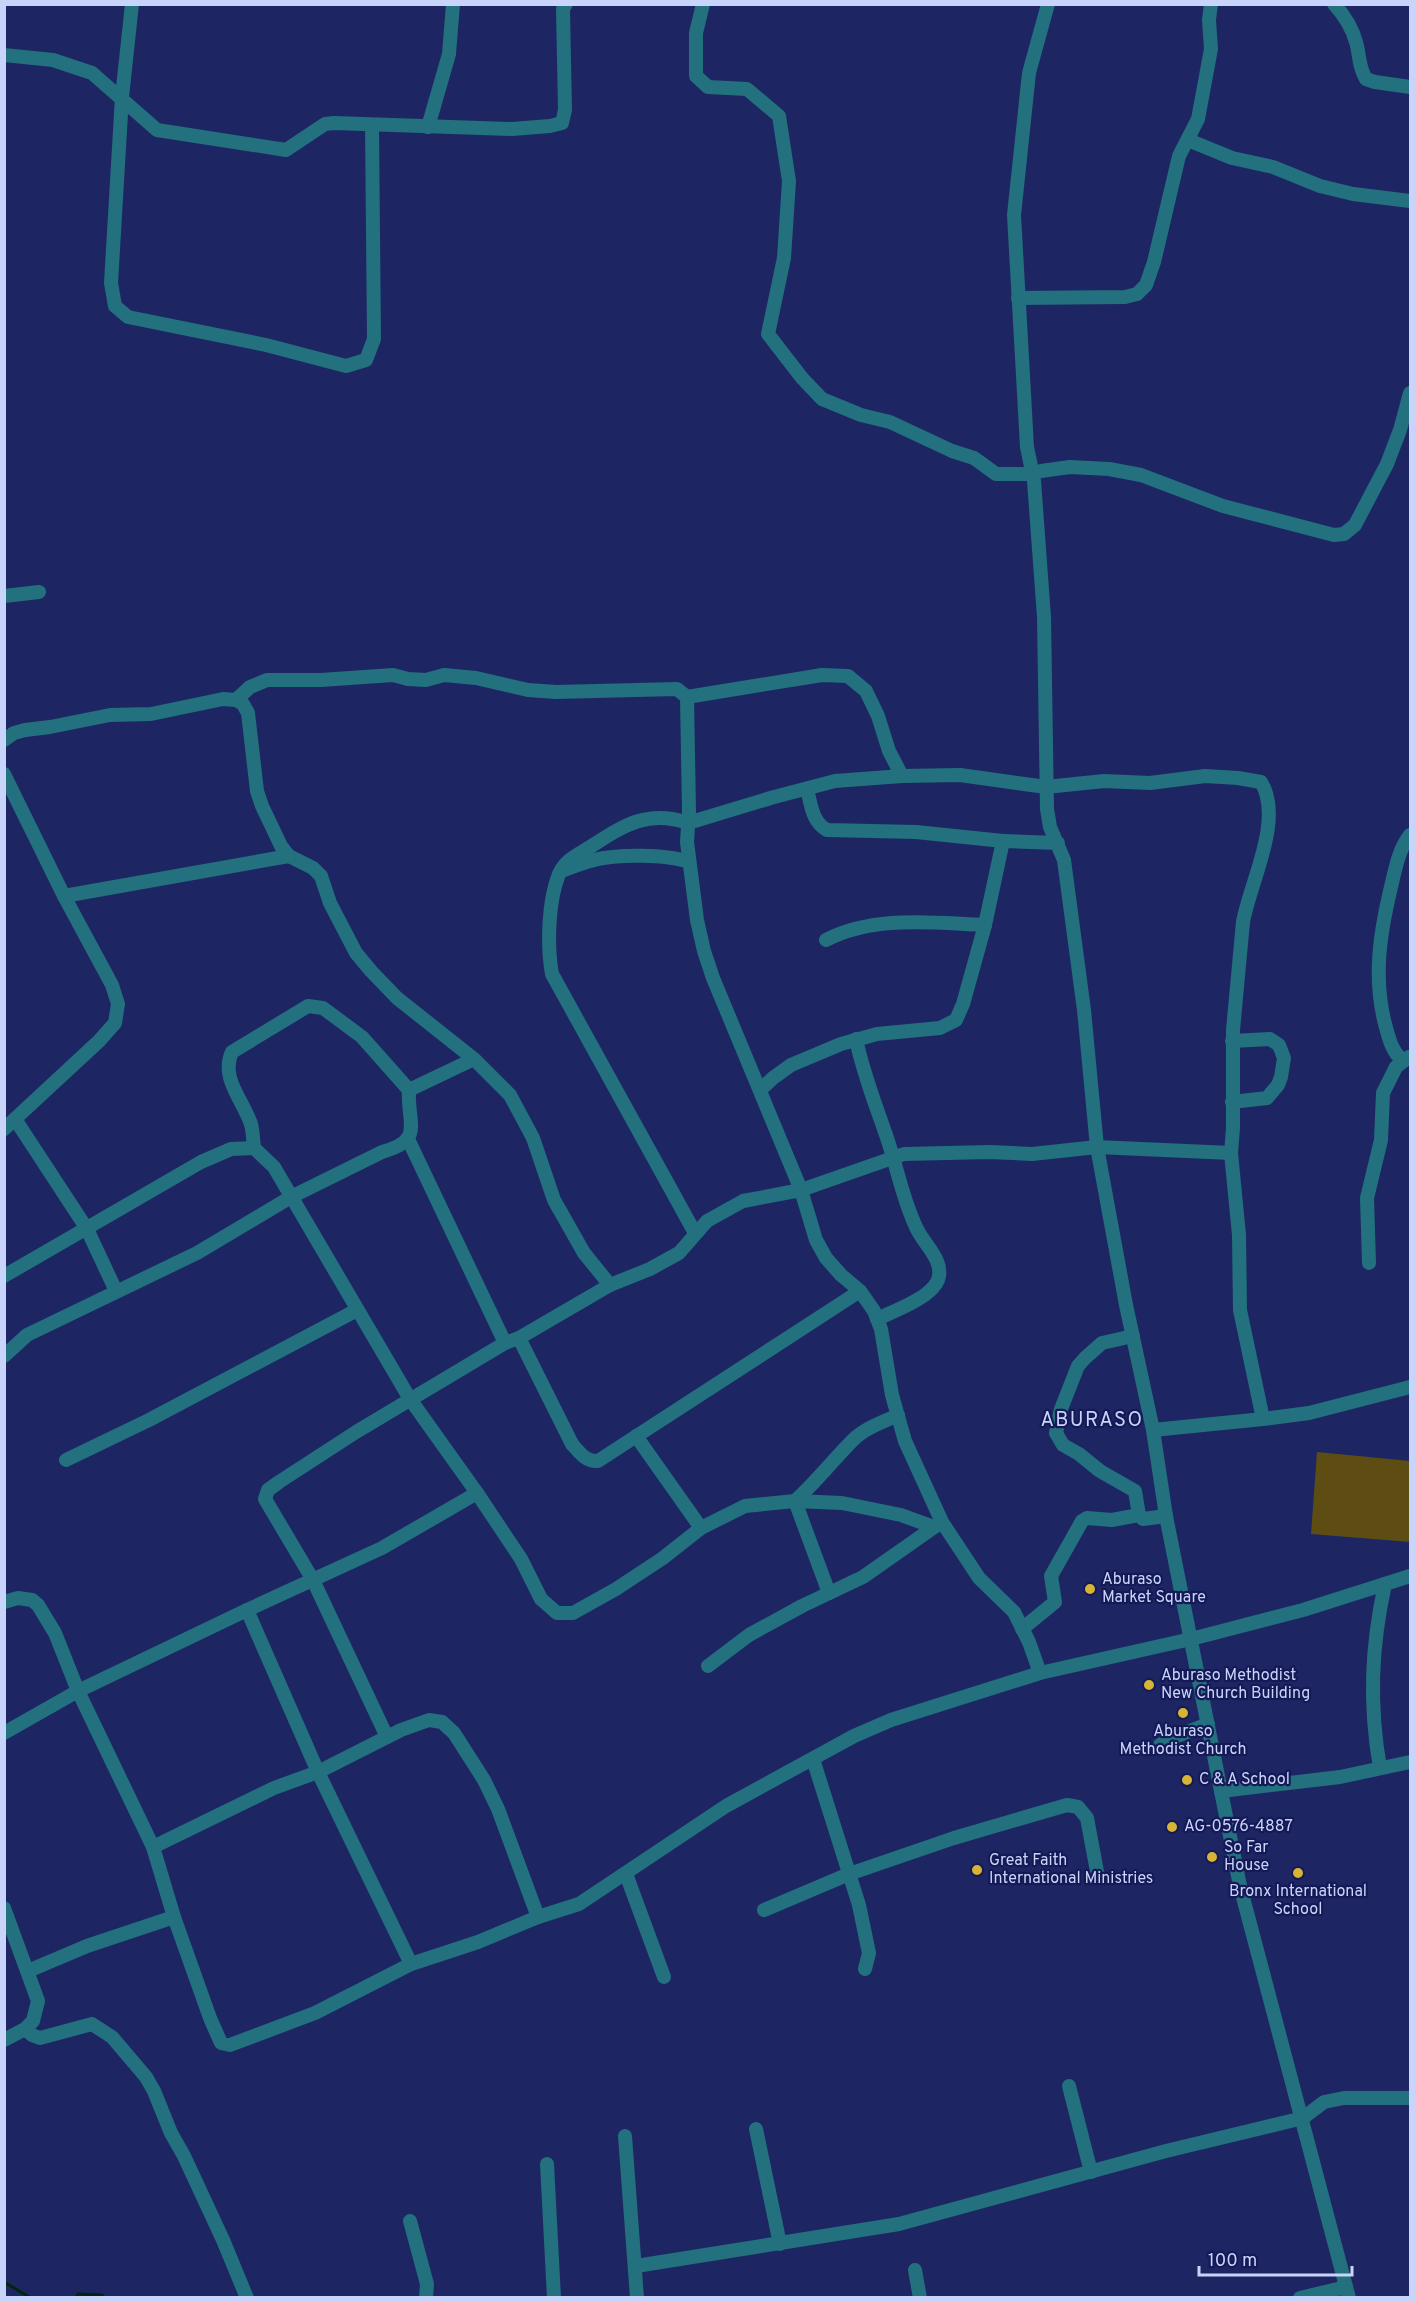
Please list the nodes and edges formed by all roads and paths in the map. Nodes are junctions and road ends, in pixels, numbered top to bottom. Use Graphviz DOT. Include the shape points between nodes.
graph roads {
  1 [pos="132,4"];
  2 [pos="453,4"];
  3 [pos="566,4"];
  4 [pos="704,4"];
  5 [pos="1048,4"];
  6 [pos="1211,4"];
  7 [pos="1334,4"];
  8 [pos="4,54"];
  9 [pos="1410,87"];
  10 [pos="122,97"];
  11 [pos="372,126"];
  12 [pos="428,127"];
  13 [pos="1188,140"];
  14 [pos="1410,201"];
  15 [pos="1018,298"];
  16 [pos="1410,393"];
  17 [pos="1033,474"];
  18 [pos="39,592"];
  19 [pos="4,596"];
  20 [pos="687,697"];
  21 [pos="236,700"];
  22 [pos="4,740"];
  23 [pos="4,774"];
  24 [pos="903,776"];
  25 [pos="1046,787"];
  26 [pos="807,789"];
  27 [pos="688,823"];
  28 [pos="1410,835"];
  29 [pos="1003,841"];
  30 [pos="1058,843"];
  31 [pos="289,856"];
  32 [pos="689,862"];
  33 [pos="560,872"];
  34 [pos="64,896"];
  35 [pos="985,925"];
  36 [pos="826,940"];
  37 [pos="856,1040"];
  38 [pos="1232,1041"];
  39 [pos="1406,1058"];
  40 [pos="474,1059"];
  41 [pos="409,1090"];
  42 [pos="760,1090"];
  43 [pos="1232,1102"];
  44 [pos="15,1119"];
  45 [pos="4,1129"];
  46 [pos="408,1139"];
  47 [pos="1097,1147"];
  48 [pos="254,1148"];
  49 [pos="1231,1153"];
  50 [pos="892,1158"];
  51 [pos="801,1190"];
  52 [pos="291,1197"];
  53 [pos="87,1229"];
  54 [pos="695,1233"];
  55 [pos="1369,1263"];
  56 [pos="4,1276"];
  57 [pos="610,1285"];
  58 [pos="116,1291"];
  59 [pos="860,1291"];
  60 [pos="357,1310"];
  61 [pos="877,1319"];
  62 [pos="1132,1336"];
  63 [pos="519,1338"];
  64 [pos="505,1343"];
  65 [pos="4,1356"];
  66 [pos="1410,1387"];
  67 [pos="411,1399"];
  68 [pos="898,1415"];
  69 [pos="1263,1419"];
  70 [pos="1153,1430"];
  71 [pos="636,1436"];
  72 [pos="66,1460"];
  73 [pos="477,1493"];
  74 [pos="795,1501"];
  75 [pos="1139,1515"];
  76 [pos="1166,1516"];
  77 [pos="938,1524"];
  78 [pos="701,1528"];
  79 [pos="1410,1576"];
  80 [pos="313,1580"];
  81 [pos="1384,1584"];
  82 [pos="829,1593"];
  83 [pos="4,1602"];
  84 [pos="247,1610"];
  85 [pos="1022,1629"];
  86 [pos="1191,1639"];
  87 [pos="708,1666"];
  88 [pos="1040,1673"];
  89 [pos="78,1691"];
  90 [pos="1208,1724"];
  91 [pos="4,1733"];
  92 [pos="387,1737"];
  93 [pos="1160,1745"];
  94 [pos="813,1759"];
  95 [pos="1410,1762"];
  96 [pos="1380,1768"];
  97 [pos="318,1772"];
  98 [pos="1221,1791"];
  99 [pos="153,1847"];
  100 [pos="626,1874"];
  101 [pos="849,1874"];
  102 [pos="1098,1877"];
  103 [pos="4,1908"];
  104 [pos="764,1910"];
  105 [pos="174,1917"];
  106 [pos="538,1917"];
  107 [pos="411,1964"];
  108 [pos="865,1969"];
  109 [pos="28,1971"];
  110 [pos="664,1977"];
  111 [pos="25,2029"];
  112 [pos="4,2040"];
  113 [pos="1069,2086"];
  114 [pos="1410,2098"];
  115 [pos="1303,2118"];
  116 [pos="756,2129"];
  117 [pos="625,2136"];
  118 [pos="547,2164"];
  119 [pos="1091,2172"];
  120 [pos="410,2222"];
  121 [pos="780,2244"];
  122 [pos="636,2266"];
  123 [pos="915,2270"];
  124 [pos="1348,2292"];
  125 [pos="247,2298"];
  126 [pos="426,2298"];
  127 [pos="554,2298"];
  128 [pos="637,2298"];
  129 [pos="920,2298"];
  130 [pos="1300,2298"];
  1 -- 10 [label="street"];
  2 -- 12 [label="street" via="449,54"];
  3 -- 12 [label="street" via="562,123 512,129"];
  4 -- 17 [label="street" via="696,33 696,76 708,87 747,89 779,116 789,181 784,258 768,334 822,399 890,422 974,458 996,474"];
  5 -- 15 [label="street" via="1029,72 1014,215"];
  6 -- 13 [label="street" via="1210,56 1198,119"];
  7 -- 9 [label="street" via="1345,16 1366,79"];
  8 -- 10 [label="street" via="82,68"];
  10 -- 11 [label="street" via="157,130 281,150 292,148 325,124"];
  10 -- 11 [label="street" via="111,283 115,306 128,316 346,366 366,360 374,339"];
  11 -- 12 [label="street"];
  13 -- 14 [label="street" via="1320,186"];
  13 -- 15 [label="street" via="1179,156 1154,262 1146,285 1137,294"];
  15 -- 17 [label="street" via="1027,447"];
  16 -- 17 [label="street" via="1387,464 1355,525 1344,534 1334,535 1223,506 1141,475 1070,467"];
  17 -- 25 [label="street" via="1044,617"];
  18 -- 19 [label="street"];
  20 -- 21 [label="street" via="677,689 556,692 476,678 444,675 408,680 393,675 267,680 250,687"];
  20 -- 24 [label="street" via="822,675 848,676 866,691"];
  20 -- 27 [label="street"];
  21 -- 22 [label="street" via="151,714 110,715 25,730"];
  21 -- 31 [label="street" via="248,713 262,806"];
  23 -- 34 [label="street"];
  24 -- 25 [label="street" via="960,775"];
  24 -- 26 [label="street" via="835,781"];
  25 -- 30 [label="street" via="1050,827"];
  25 -- 38 [label="street" via="1104,781 1150,783 1205,776 1261,782 1268,800 1266,838 1244,913"];
  26 -- 27 [label="street"];
  26 -- 29 [label="street" via="819,826 827,830 916,832"];
  27 -- 32 [label="street"];
  27 -- 33 [label="street" via="654,817 632,822 566,862"];
  28 -- 39 [label="street" via="1393,878 1378,968 1379,996 1390,1046"];
  29 -- 30 [label="street"];
  29 -- 35 [label="street"];
  30 -- 47 [label="street" via="1064,860 1084,1010"];
  31 -- 34 [label="street"];
  31 -- 40 [label="street" via="313,867 321,876 330,903 370,971 397,998"];
  32 -- 33 [label="street" via="676,857 618,857 595,859"];
  32 -- 42 [label="street" via="704,951"];
  33 -- 54 [label="street" via="550,923 548,950 552,974"];
  34 -- 44 [label="street" via="112,985 118,1004 115,1023"];
  35 -- 36 [label="street" via="885,923 845,930"];
  35 -- 37 [label="street" via="956,1020 940,1028"];
  37 -- 42 [label="street" via="791,1065"];
  37 -- 50 [label="street"];
  38 -- 43 [label="street"];
  38 -- 43 [label="street" via="1270,1039 1279,1045 1284,1058 1278,1085 1267,1098"];
  39 -- 55 [label="street" via="1389,1077 1383,1093 1381,1140 1367,1198"];
  40 -- 41 [label="street"];
  40 -- 57 [label="street" via="510,1095 533,1138 554,1200 584,1253"];
  41 -- 46 [label="street" via="412,1129"];
  41 -- 48 [label="street" via="362,1037 323,1008 308,1006 232,1052 227,1062 228,1075 252,1125"];
  42 -- 51 [label="street"];
  43 -- 49 [label="street"];
  44 -- 45 [label="street"];
  44 -- 53 [label="street"];
  46 -- 52 [label="street"];
  46 -- 64 [label="street"];
  47 -- 49 [label="street"];
  47 -- 50 [label="street" via="1032,1154 904,1154"];
  47 -- 62 [label="street"];
  48 -- 52 [label="street" via="274,1167"];
  48 -- 53 [label="street" via="231,1149 201,1162"];
  49 -- 69 [label="street" via="1239,1235 1240,1310"];
  50 -- 51 [label="street"];
  50 -- 61 [label="street" via="909,1213 940,1270 935,1286"];
  51 -- 54 [label="street" via="743,1201 707,1221"];
  51 -- 59 [label="street" via="816,1240 826,1258"];
  52 -- 58 [label="street" via="197,1253"];
  52 -- 60 [label="street"];
  53 -- 56 [label="street"];
  53 -- 58 [label="street"];
  54 -- 57 [label="street" via="679,1253"];
  57 -- 63 [label="street"];
  58 -- 65 [label="street" via="27,1335"];
  59 -- 61 [label="street"];
  59 -- 71 [label="street"];
  60 -- 67 [label="street"];
  60 -- 72 [label="street"];
  61 -- 68 [label="street"];
  62 -- 70 [label="street"];
  62 -- 75 [label="street" via="1102,1343 1084,1358 1055,1428 1063,1445 1134,1491"];
  63 -- 64 [label="street"];
  63 -- 71 [label="street" via="565,1433 584,1457 598,1461"];
  64 -- 67 [label="street"];
  66 -- 69 [label="street" via="1330,1408"];
  67 -- 73 [label="street"];
  67 -- 80 [label="street" via="268,1490 265,1498"];
  68 -- 74 [label="street" via="854,1439"];
  68 -- 77 [label="street"];
  69 -- 70 [label="street"];
  70 -- 76 [label="street"];
  71 -- 78 [label="street"];
  73 -- 78 [label="street" via="541,1599 557,1613 573,1613 616,1589"];
  73 -- 80 [label="street" via="382,1548"];
  74 -- 77 [label="street" via="842,1503"];
  74 -- 78 [label="street" via="744,1506"];
  74 -- 82 [label="street"];
  75 -- 76 [label="street" via="1143,1519"];
  75 -- 85 [label="street" via="1082,1521 1051,1576 1055,1602"];
  76 -- 86 [label="street"];
  77 -- 82 [label="street" via="872,1571"];
  77 -- 85 [label="street" via="979,1578 1014,1612"];
  79 -- 81 [label="street"];
  80 -- 84 [label="street"];
  80 -- 92 [label="street"];
  81 -- 86 [label="street"];
  81 -- 96 [label="street" via="1375,1628 1372,1676"];
  82 -- 87 [label="street" via="749,1635"];
  83 -- 89 [label="street" via="18,1598 38,1605 56,1633"];
  84 -- 89 [label="street"];
  84 -- 97 [label="street"];
  85 -- 88 [label="street"];
  86 -- 88 [label="street"];
  86 -- 90 [label="street"];
  88 -- 94 [label="street" via="891,1720"];
  89 -- 91 [label="street"];
  89 -- 99 [label="street"];
  90 -- 93 [label="street"];
  90 -- 98 [label="street"];
  92 -- 97 [label="street"];
  92 -- 106 [label="street" via="429,1720 442,1722 454,1733 498,1809"];
  94 -- 100 [label="street" via="726,1806"];
  94 -- 101 [label="street"];
  95 -- 96 [label="street"];
  96 -- 98 [label="street" via="1340,1777"];
  97 -- 99 [label="street" via="274,1788"];
  97 -- 107 [label="street"];
  98 -- 115 [label="street" via="1240,1886"];
  99 -- 105 [label="street"];
  100 -- 106 [label="street" via="579,1904"];
  100 -- 110 [label="street"];
  101 -- 102 [label="street" via="1067,1805 1078,1807 1087,1818"];
  101 -- 104 [label="street"];
  101 -- 108 [label="street" via="869,1953"];
  103 -- 109 [label="street"];
  105 -- 107 [label="street" via="210,2018 221,2043 226,2045 315,2013"];
  105 -- 109 [label="street"];
  106 -- 107 [label="street"];
  109 -- 111 [label="street" via="38,2001 33,2021"];
  111 -- 112 [label="street"];
  111 -- 125 [label="street" via="40,2038 92,2024 112,2037 146,2077 214,2218"];
  113 -- 119 [label="street"];
  114 -- 115 [label="street" via="1334,2100 1324,2102"];
  115 -- 119 [label="street"];
  115 -- 124 [label="street"];
  116 -- 121 [label="street"];
  117 -- 122 [label="street"];
  118 -- 127 [label="street"];
  119 -- 121 [label="street" via="899,2224"];
  120 -- 126 [label="street" via="427,2284"];
  121 -- 122 [label="street"];
  122 -- 128 [label="street"];
  123 -- 129 [label="street"];
  124 -- 130 [label="street"];
}
